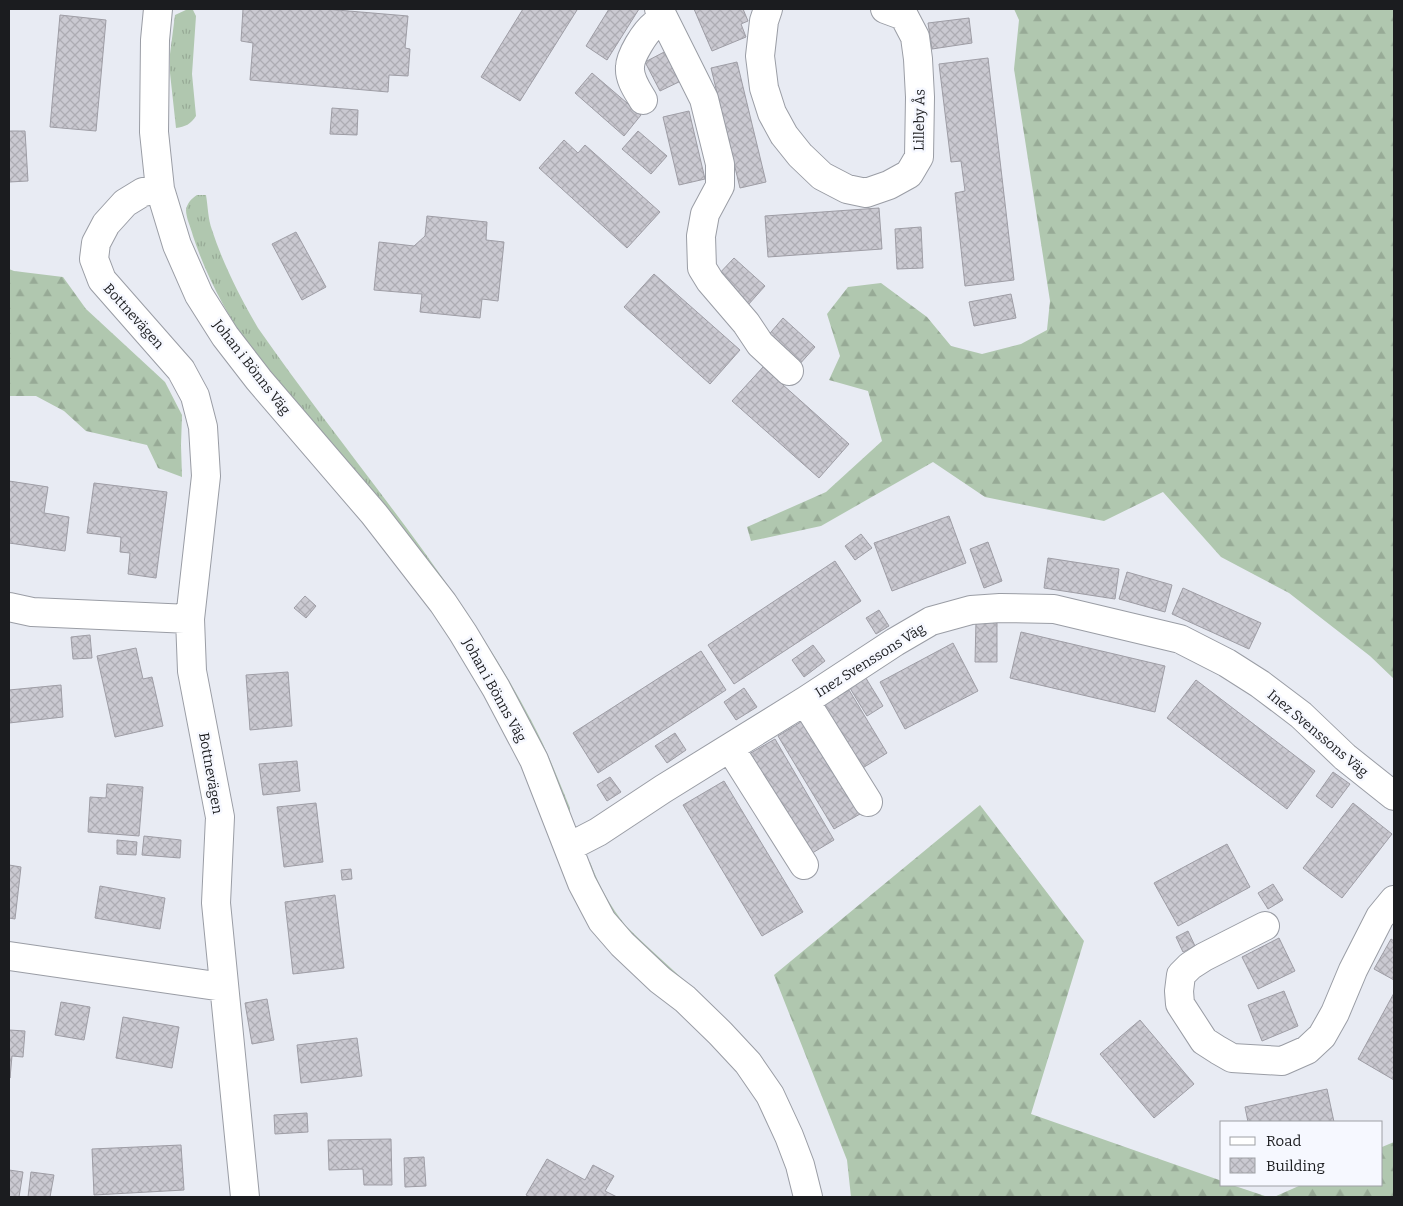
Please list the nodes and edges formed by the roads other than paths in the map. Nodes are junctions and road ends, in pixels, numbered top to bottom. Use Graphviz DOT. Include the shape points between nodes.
graph roads {
  1 [pos="158,9"];
  2 [pos="768,9"];
  3 [pos="885,9"];
  4 [pos="662,14"];
  5 [pos="643,100"];
  6 [pos="160,189"];
  7 [pos="789,372"];
  8 [pos="9,607"];
  9 [pos="190,619"];
  10 [pos="805,701"];
  11 [pos="730,748"];
  12 [pos="1394,796"];
  13 [pos="868,802"];
  14 [pos="569,847"];
  15 [pos="804,865"];
  16 [pos="1394,900"];
  17 [pos="1264,926"];
  18 [pos="9,956"];
  19 [pos="223,987"];
  20 [pos="245,1197"];
  21 [pos="808,1197"];
  1 -- 6 [label="street" via="154,132"];
  2 -- 3 [label="street, Lilleby Ås" via="760,56 764,88 776,120 800,156 822,176 847,189 866,193 909,174 919,157 920,97 915,37 904,16"];
  4 -- 5 [label="street" via="644,36 630,66 632,81"];
  4 -- 7 [label="street" via="704,99 720,164 720,186 705,214 701,236 702,268 760,344"];
  6 -- 9 [label="street, Bottnevägen" via="143,192 125,203 106,224 96,243 94,259 102,280 181,370 195,396 204,427 206,476"];
  6 -- 14 [label="street, Johan i Bönns Väg" via="181,253 200,295 225,336 374,514 463,633 534,760"];
  8 -- 9 [label="street" via="32,612"];
  9 -- 19 [label="street, Bottnevägen" via="192,671 220,817 216,903"];
  10 -- 11 [label="street, Inez Svenssons Väg"];
  10 -- 12 [label="street, Inez Svenssons Väg" via="931,621 971,610 1054,609 1180,639 1227,663 1301,715 1345,757"];
  10 -- 13 [label="street"];
  11 -- 14 [label="street, Inez Svenssons Väg"];
  11 -- 15 [label="street"];
  14 -- 21 [label="street, Johan i Bönns Väg" via="602,922 660,980 720,1033 748,1063 770,1095 800,1165"];
  16 -- 17 [label="street" via="1380,917 1322,1036 1307,1050 1282,1061 1232,1058 1204,1041 1180,1004 1181,975 1190,966"];
  18 -- 19 [label="street"];
  19 -- 20 [label="street, Bottnevägen"];
}
